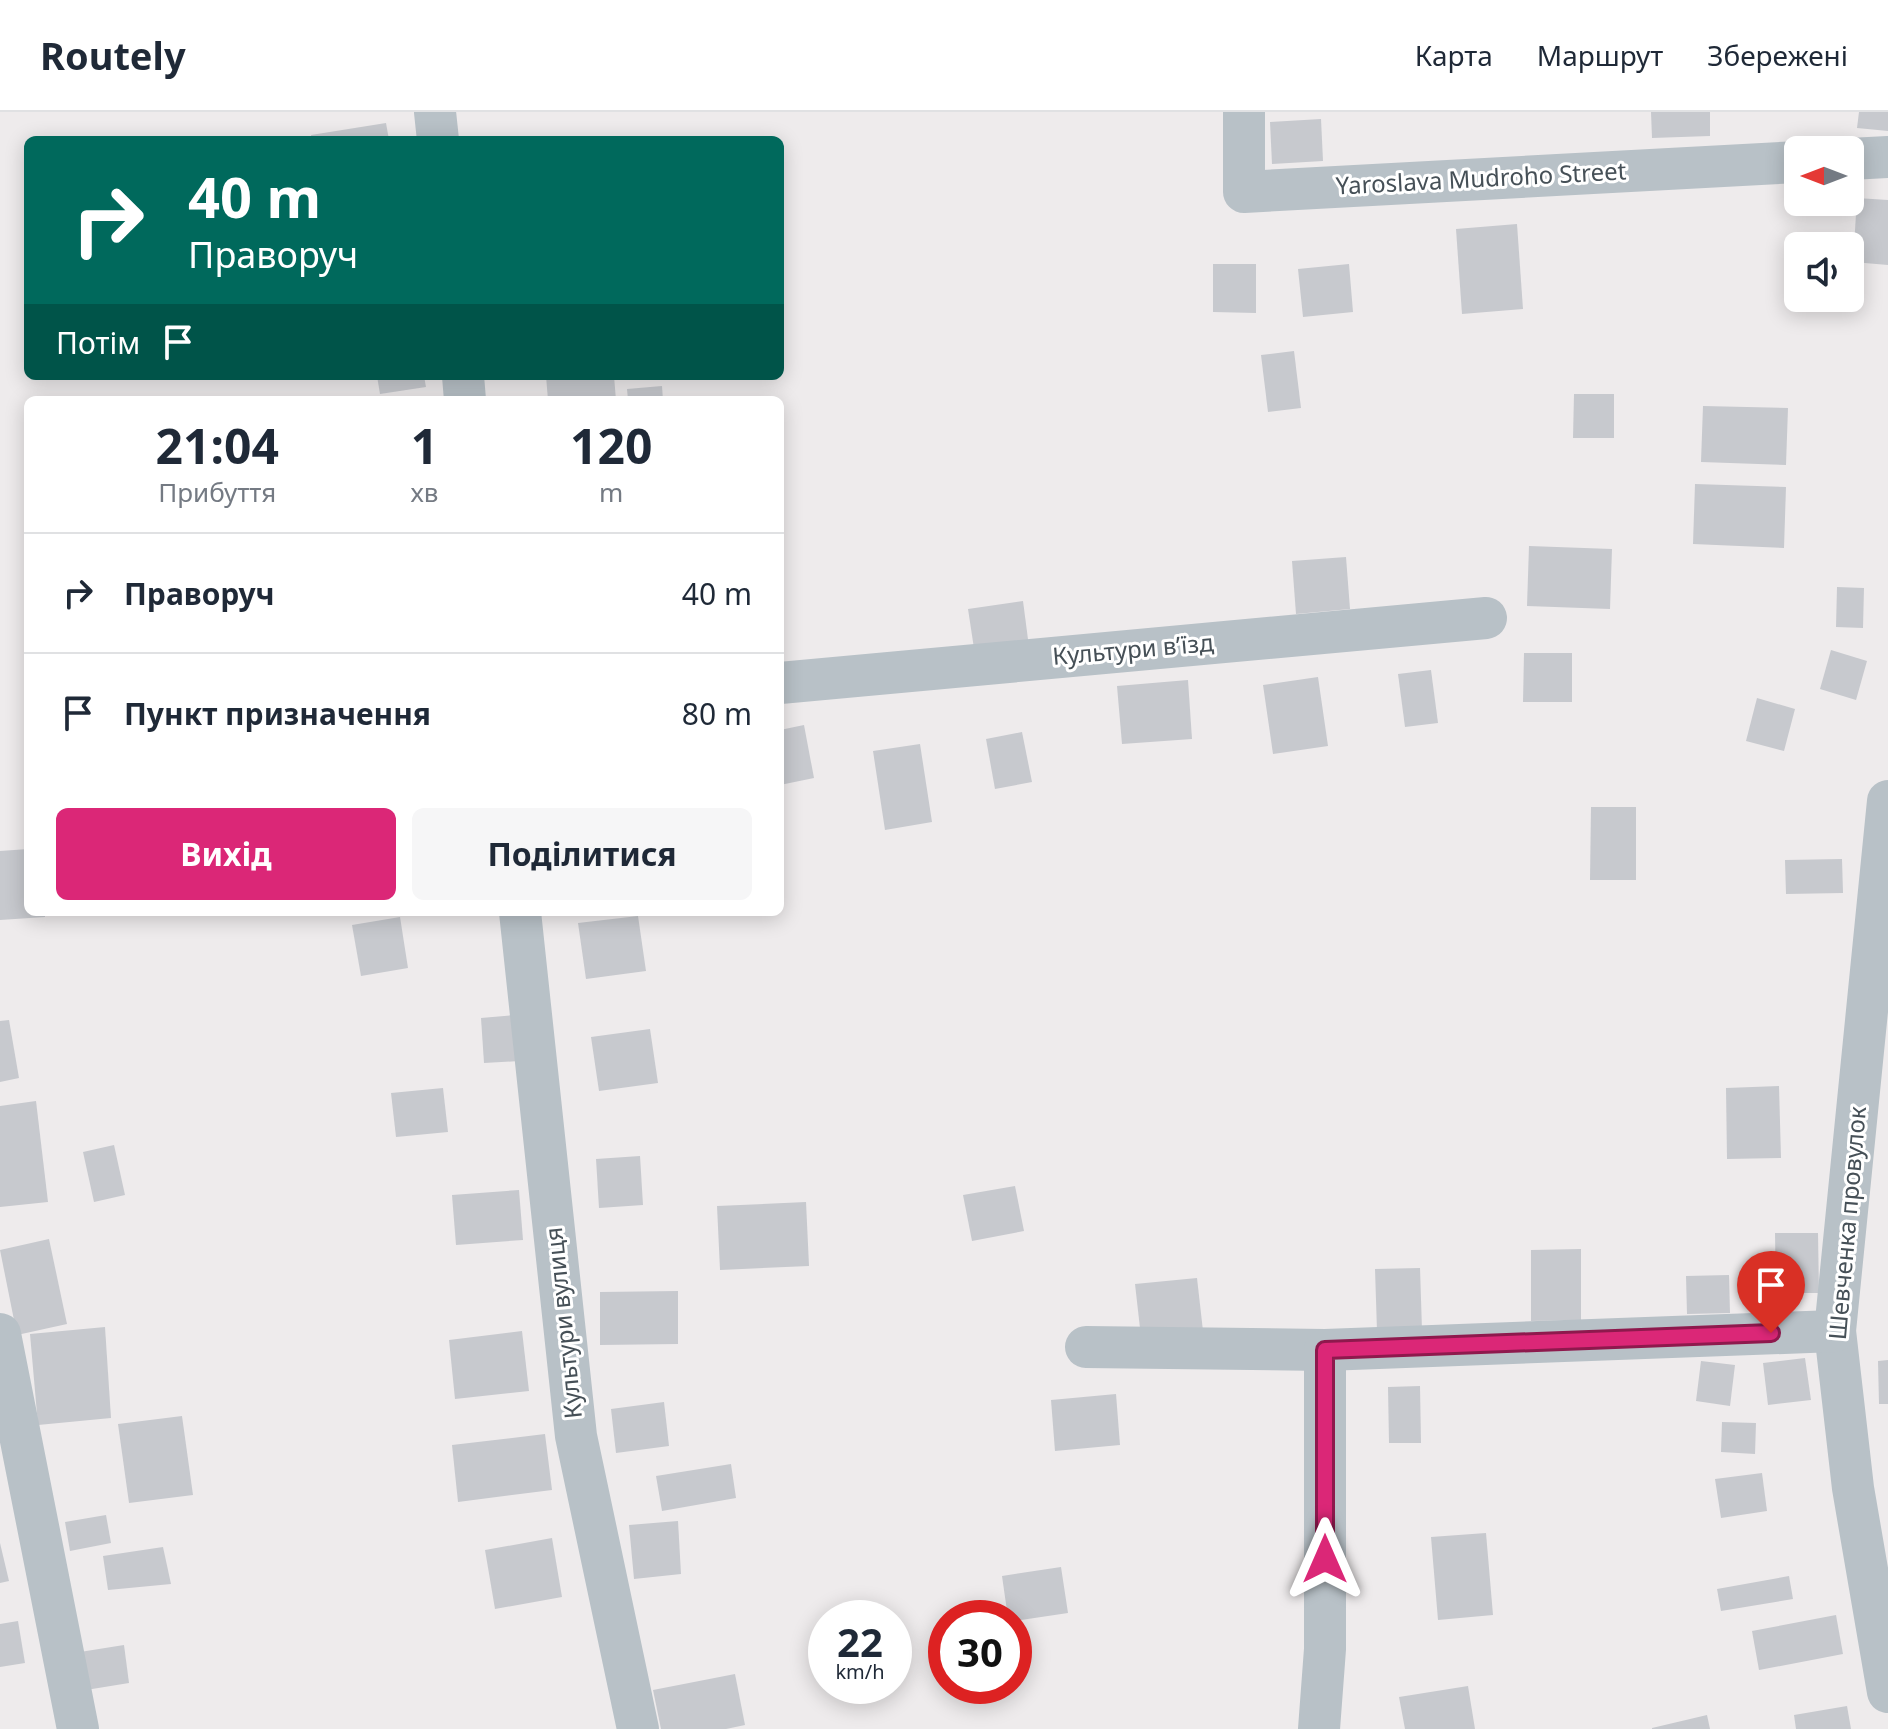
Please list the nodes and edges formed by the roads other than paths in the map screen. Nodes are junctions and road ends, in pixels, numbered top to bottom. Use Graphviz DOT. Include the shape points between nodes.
graph roads {
  1 [pos="435,112"];
  2 [pos="1244,112"];
  3 [pos="438,136"];
  4 [pos="1888,157"];
  5 [pos="1864,158"];
  6 [pos="1784,163"];
  7 [pos="1486,618"];
  8 [pos="784,683"];
  9 [pos="1888,801"];
  10 [pos="520,916"];
  11 [pos="1835,1331"];
  12 [pos="0,1334"];
  13 [pos="1086,1347"];
  14 [pos="1325,1350"];
  15 [pos="1888,1692"];
  16 [pos="78,1729"];
  17 [pos="638,1729"];
  18 [pos="1319,1729"];
  1 -- 3 [label="street"];
  2 -- 6 [label="street, Yaroslava Mudroho Street" via="1244,192"];
  4 -- 5 [label="street"];
  7 -- 8 [label="street, Культури в’їзд"];
  9 -- 11 [label="street, Шевченка провулок"];
  10 -- 17 [label="street, Культури вулиця" via="576,1436"];
  11 -- 14 [label="street"];
  11 -- 15 [label="street, Шевченка провулок" via="1853,1488"];
  12 -- 16 [label="street"];
  13 -- 14 [label="street"];
  14 -- 18 [label="street" via="1325,1649"];
}
